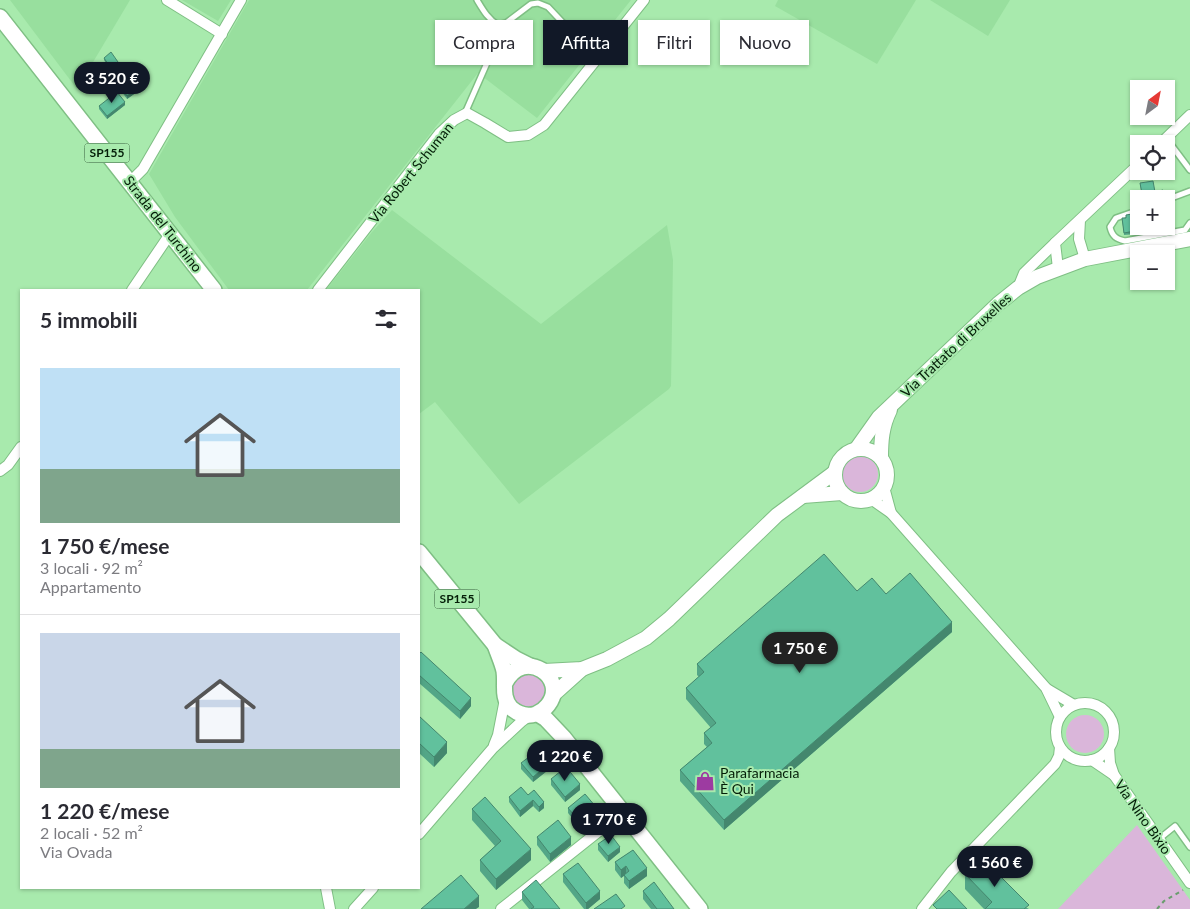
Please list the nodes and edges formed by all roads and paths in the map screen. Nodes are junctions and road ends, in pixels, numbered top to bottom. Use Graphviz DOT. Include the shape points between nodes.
graph roads {
  1 [pos="167,0"];
  2 [pos="242,0"];
  3 [pos="477,0"];
  4 [pos="644,0"];
  5 [pos="0,17"];
  6 [pos="491,20"];
  7 [pos="510,20"];
  8 [pos="560,20"];
  9 [pos="628,20"];
  10 [pos="222,34"];
  11 [pos="487,65"];
  12 [pos="591,65"];
  13 [pos="467,113"];
  14 [pos="1190,115"];
  15 [pos="1169,135"];
  16 [pos="1175,154"];
  17 [pos="1190,170"];
  18 [pos="1130,173"];
  19 [pos="130,182"];
  20 [pos="1190,191"];
  21 [pos="1175,197"];
  22 [pos="1130,213"];
  23 [pos="1080,220"];
  24 [pos="1190,223"];
  25 [pos="1175,232"];
  26 [pos="170,234"];
  27 [pos="1158,235"];
  28 [pos="1190,240"];
  29 [pos="1055,244"];
  30 [pos="1085,259"];
  31 [pos="1058,268"];
  32 [pos="1018,288"];
  33 [pos="133,289"];
  34 [pos="213,289"];
  35 [pos="319,289"];
  36 [pos="895,401"];
  37 [pos="20,448"];
  38 [pos="857,448"];
  39 [pos="882,458"];
  40 [pos="0,472"];
  41 [pos="834,472"];
  42 [pos="884,487"];
  43 [pos="842,493"];
  44 [pos="802,496"];
  45 [pos="871,499"];
  46 [pos="891,513"];
  47 [pos="420,553"];
  48 [pos="495,645"];
  49 [pos="537,669"];
  50 [pos="582,669"];
  51 [pos="505,683"];
  52 [pos="1046,688"];
  53 [pos="505,699"];
  54 [pos="552,699"];
  55 [pos="1074,705"];
  56 [pos="534,714"];
  57 [pos="1060,717"];
  58 [pos="564,738"];
  59 [pos="1060,747"];
  60 [pos="493,748"];
  61 [pos="1109,748"];
  62 [pos="1072,758"];
  63 [pos="1092,760"];
  64 [pos="1054,764"];
  65 [pos="1114,775"];
  66 [pos="623,812"];
  67 [pos="420,833"];
  68 [pos="1159,839"];
  69 [pos="1190,847"];
  70 [pos="1188,886"];
  71 [pos="326,889"];
  72 [pos="372,889"];
  73 [pos="330,909"];
  74 [pos="354,909"];
  75 [pos="501,909"];
  76 [pos="700,909"];
  77 [pos="922,909"];
  78 [pos="1156,909"];
  1 -- 10 [label="street"];
  2 -- 10 [label="street"];
  3 -- 6 [label="lane"];
  4 -- 9 [label="street, Via Robert Schuman"];
  5 -- 19 [label="main road, Strada del Turchino / SP155"];
  7 -- 8 [label="lane" via="530,4 538,3 548,7"];
  10 -- 19 [label="street" via="143,169"];
  11 -- 13 [label="lane"];
  12 -- 13 [label="street, Via Robert Schuman" via="544,125 528,135 508,137"];
  13 -- 35 [label="street, Via Robert Schuman" via="440,134"];
  14 -- 15 [label="street"];
  16 -- 17 [label="lane"];
  18 -- 23 [label="street"];
  19 -- 26 [label="main road, Strada del Turchino / SP155"];
  20 -- 21 [label="lane"];
  22 -- 27 [label="lane" via="1116,218 1110,227 1118,240"];
  23 -- 29 [label="street"];
  23 -- 30 [label="street" via="1079,239"];
  24 -- 25 [label="lane" via="1185,230"];
  26 -- 33 [label="street"];
  26 -- 34 [label="main road, Strada del Turchino / SP155"];
  28 -- 30 [label="main road, Via Trattato di Bruxelles"];
  29 -- 31 [label="street"];
  29 -- 32 [label="street" via="1024,273"];
  30 -- 31 [label="main road, Via Trattato di Bruxelles"];
  31 -- 32 [label="main road, Via Trattato di Bruxelles"];
  32 -- 36 [label="main road, Via Trattato di Bruxelles"];
  36 -- 38 [label="main road, Via Trattato di Bruxelles"];
  36 -- 39 [label="main road, Via Trattato di Bruxelles" via="882,431"];
  37 -- 40 [label="street"];
  38 -- 39 [label="main road" via="875,452"];
  38 -- 41 [label="main road" via="844,454"];
  39 -- 42 [label="main road" via="887,472"];
  41 -- 43 [label="main road"];
  41 -- 44 [label="main road"];
  42 -- 45 [label="main road"];
  42 -- 46 [label="street"];
  43 -- 44 [label="main road"];
  43 -- 45 [label="main road" via="858,501"];
  44 -- 50 [label="main road" via="776,515 646,638"];
  45 -- 46 [label="street"];
  46 -- 52 [label="street"];
  47 -- 48 [label="main road, SP155"];
  48 -- 49 [label="main road, SP155"];
  48 -- 51 [label="main road, SP155"];
  49 -- 50 [label="main road"];
  49 -- 51 [label="main road" via="522,667 515,670"];
  49 -- 54 [label="main road" via="550,678"];
  50 -- 54 [label="main road"];
  51 -- 53 [label="main road"];
  52 -- 55 [label="street"];
  52 -- 57 [label="street"];
  53 -- 56 [label="main road" via="518,713"];
  53 -- 60 [label="street"];
  54 -- 56 [label="main road" via="545,709"];
  54 -- 58 [label="main road"];
  55 -- 57 [label="street"];
  55 -- 61 [label="street" via="1092,704 1108,714 1114,731"];
  56 -- 58 [label="main road" via="546,719"];
  56 -- 60 [label="street"];
  57 -- 59 [label="street" via="1056,730"];
  58 -- 66 [label="main road"];
  59 -- 62 [label="street"];
  59 -- 64 [label="street"];
  60 -- 67 [label="street"];
  61 -- 63 [label="street"];
  61 -- 65 [label="street, Via Nino Bixio"];
  62 -- 63 [label="street"];
  62 -- 64 [label="street"];
  63 -- 65 [label="street, Via Nino Bixio"];
  64 -- 77 [label="street" via="951,872"];
  65 -- 68 [label="street, Via Nino Bixio"];
  66 -- 75 [label="street"];
  66 -- 76 [label="main road"];
  68 -- 69 [label="lane" via="1175,826"];
  68 -- 70 [label="street, Via Nino Bixio"];
  70 -- 78 [label="path"];
  71 -- 73 [label="street"];
  72 -- 74 [label="street"];
}
